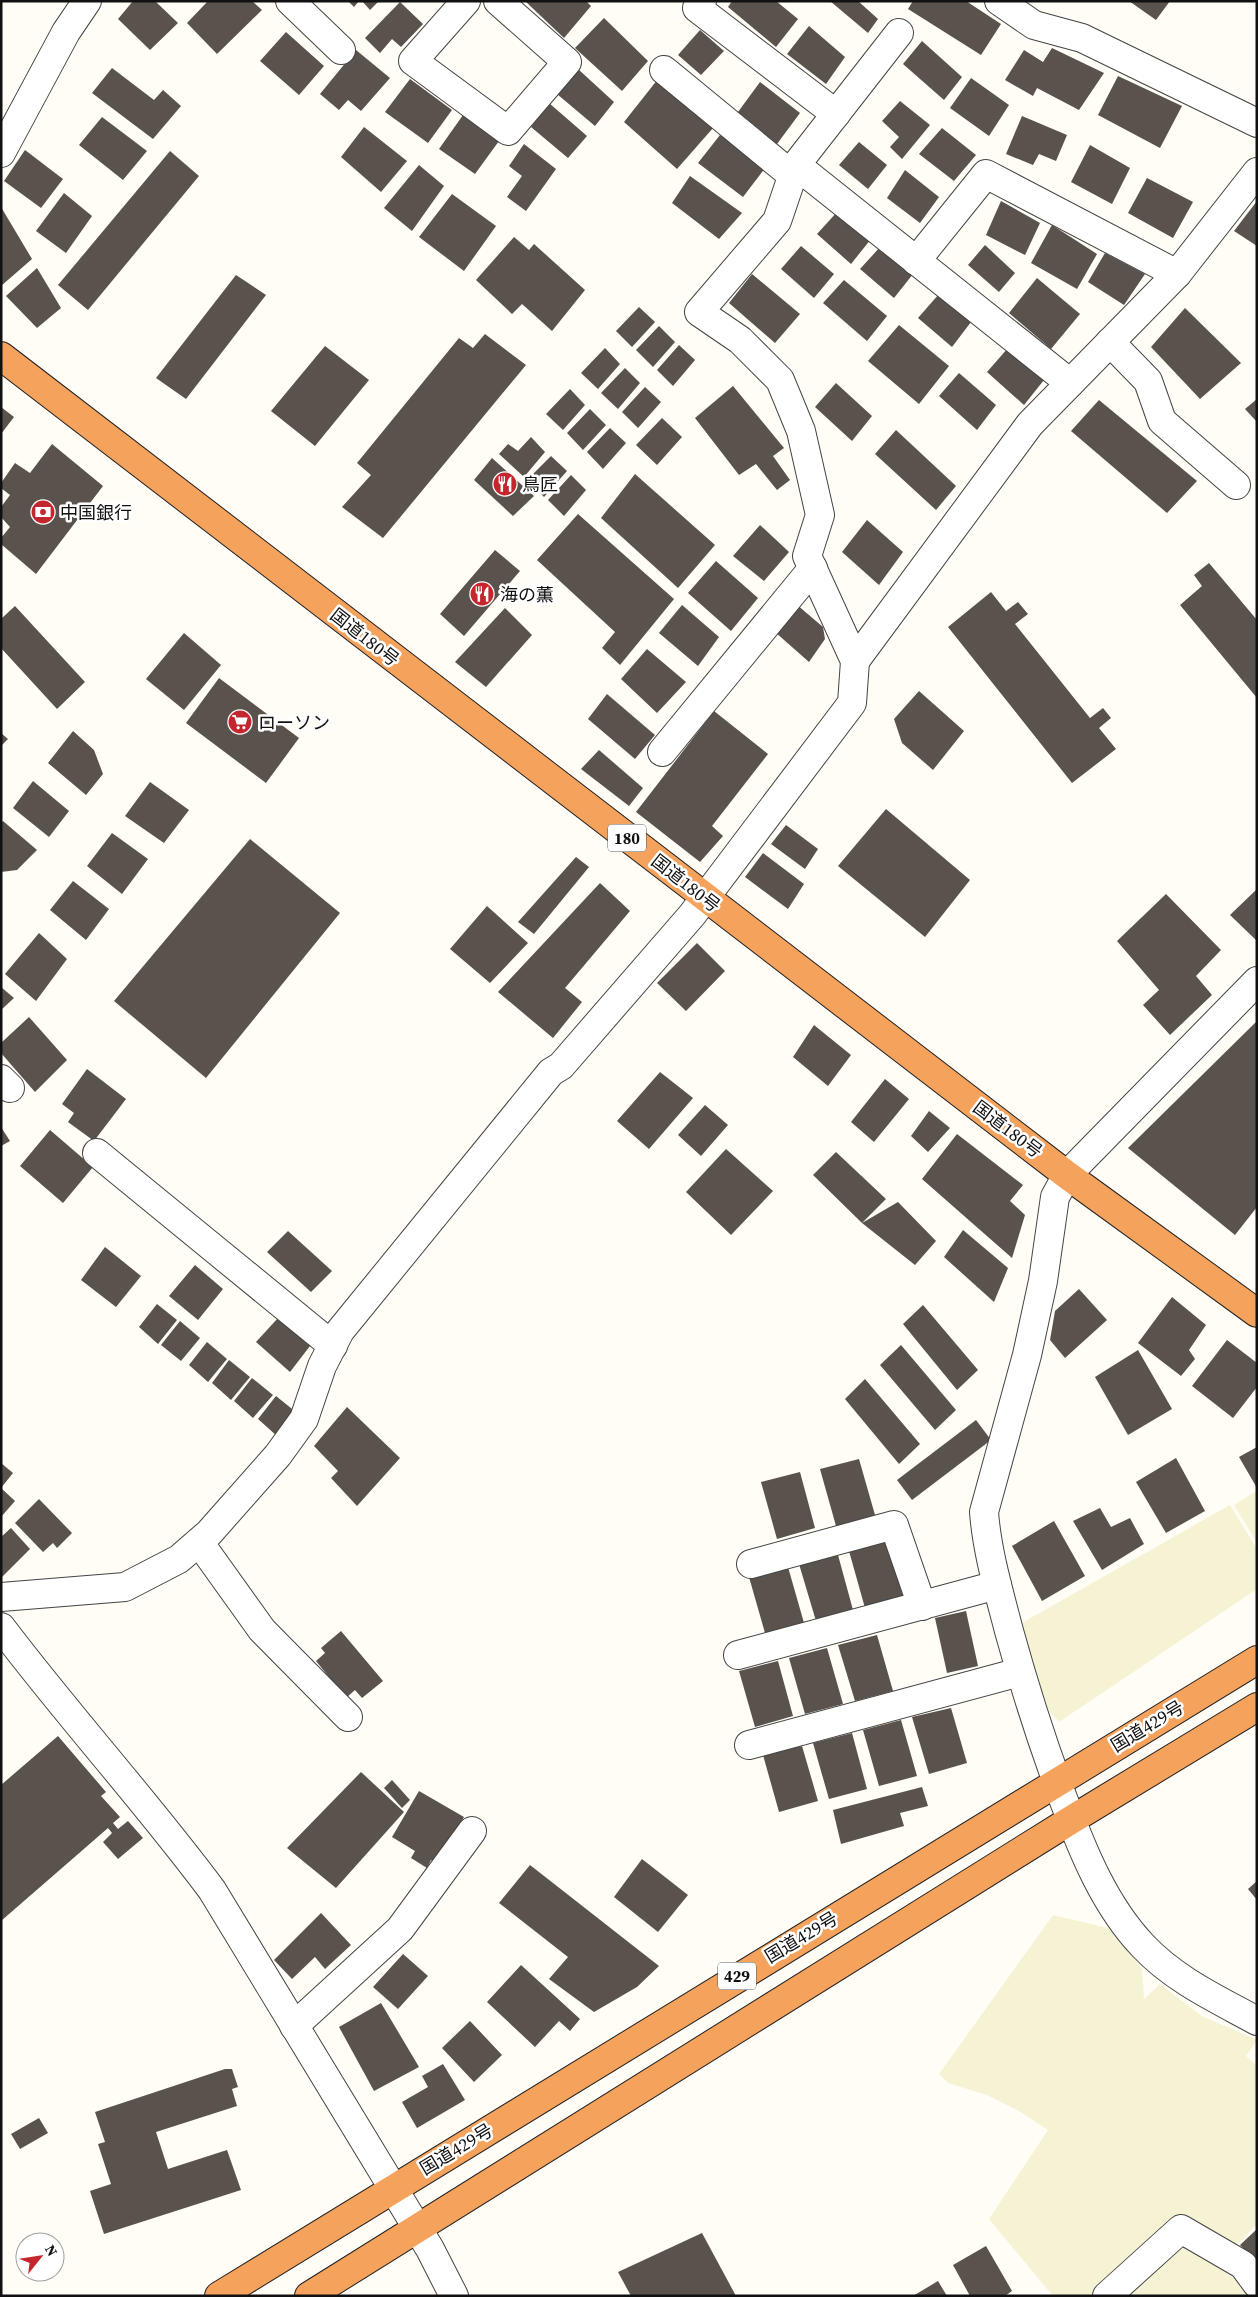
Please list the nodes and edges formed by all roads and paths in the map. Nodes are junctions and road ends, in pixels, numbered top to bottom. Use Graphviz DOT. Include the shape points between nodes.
graph roads {
  1 [pos="87,1"];
  2 [pos="290,1"];
  3 [pos="466,1"];
  4 [pos="498,1"];
  5 [pos="702,1"];
  6 [pos="999,1"];
  7 [pos="900,33"];
  8 [pos="341,50"];
  9 [pos="664,70"];
  10 [pos="836,114"];
  11 [pos="1257,123"];
  12 [pos="1,153"];
  13 [pos="795,171"];
  14 [pos="1257,172"];
  15 [pos="916,261"];
  16 [pos="1178,274"];
  17 [pos="1110,342"];
  18 [pos="1,356"];
  19 [pos="1070,383"];
  20 [pos="1236,484"];
  21 [pos="813,568"];
  22 [pos="855,661"];
  23 [pos="662,752"];
  24 [pos="705,898"];
  25 [pos="1257,981"];
  26 [pos="97,1152"];
  27 [pos="1067,1175"];
  28 [pos="1257,1313"];
  29 [pos="333,1346"];
  30 [pos="199,1542"];
  31 [pos="751,1564"];
  32 [pos="997,1585"];
  33 [pos="1,1597"];
  34 [pos="922,1606"];
  35 [pos="1,1627"];
  36 [pos="738,1655"];
  37 [pos="1257,1660"];
  38 [pos="1020,1672"];
  39 [pos="1257,1707"];
  40 [pos="348,1717"];
  41 [pos="749,1745"];
  42 [pos="1056,1781"];
  43 [pos="1071,1820"];
  44 [pos="472,1831"];
  45 [pos="1257,2021"];
  46 [pos="294,2026"];
  47 [pos="392,2188"];
  48 [pos="418,2229"];
  49 [pos="1257,2284"];
  50 [pos="219,2296"];
  51 [pos="309,2296"];
  52 [pos="454,2296"];
  53 [pos="1106,2296"];
  1 -- 12 [label="street" via="66,32"];
  2 -- 8 [label="street"];
  3 -- 4 [label="street" via="413,61 508,131 567,62"];
  5 -- 10 [label="street" via="697,8"];
  6 -- 11 [label="street" via="1034,25 1082,38"];
  7 -- 10 [label="street"];
  9 -- 13 [label="street"];
  10 -- 13 [label="street"];
  13 -- 15 [label="street"];
  13 -- 21 [label="street" via="777,221 700,312 740,340 780,380 800,431 820,515 808,556"];
  14 -- 16 [label="street"];
  15 -- 16 [label="street" via="986,174"];
  15 -- 19 [label="street"];
  16 -- 17 [label="street"];
  17 -- 19 [label="street"];
  17 -- 20 [label="street" via="1148,381 1162,421"];
  18 -- 24 [label="highway, 国道180号 / 180"];
  19 -- 22 [label="street" via="1030,424"];
  21 -- 22 [label="street"];
  21 -- 23 [label="street"];
  22 -- 24 [label="street" via="852,703"];
  24 -- 27 [label="highway, 国道180号 / 180"];
  24 -- 29 [label="street" via="561,1066 551,1072 340,1331"];
  25 -- 27 [label="street"];
  26 -- 29 [label="street"];
  27 -- 28 [label="highway, 国道180号 / 180"];
  27 -- 32 [label="street" via="1056,1197 1029,1346 984,1512"];
  29 -- 30 [label="street" via="322,1366 304,1419 278,1455"];
  30 -- 33 [label="street" via="179,1558 125,1587"];
  30 -- 40 [label="street" via="262,1630"];
  31 -- 34 [label="street" via="894,1525"];
  32 -- 34 [label="street"];
  32 -- 38 [label="street"];
  34 -- 36 [label="street"];
  35 -- 46 [label="street" via="207,1883"];
  37 -- 42 [label="highway, 国道429号 / 429"];
  38 -- 41 [label="street"];
  38 -- 42 [label="street"];
  39 -- 43 [label="highway, 429"];
  42 -- 43 [label="street"];
  42 -- 47 [label="highway, 国道429号 / 429"];
  43 -- 45 [label="street" via="1105,1894 1143,1946 1187,1983"];
  43 -- 48 [label="highway, 429"];
  44 -- 46 [label="street" via="400,1929"];
  46 -- 47 [label="street"];
  47 -- 48 [label="street"];
  47 -- 50 [label="highway, 国道429号 / 429"];
  48 -- 51 [label="highway, 429"];
  48 -- 52 [label="street"];
  49 -- 53 [label="street" via="1244,2264 1182,2229"];
}
